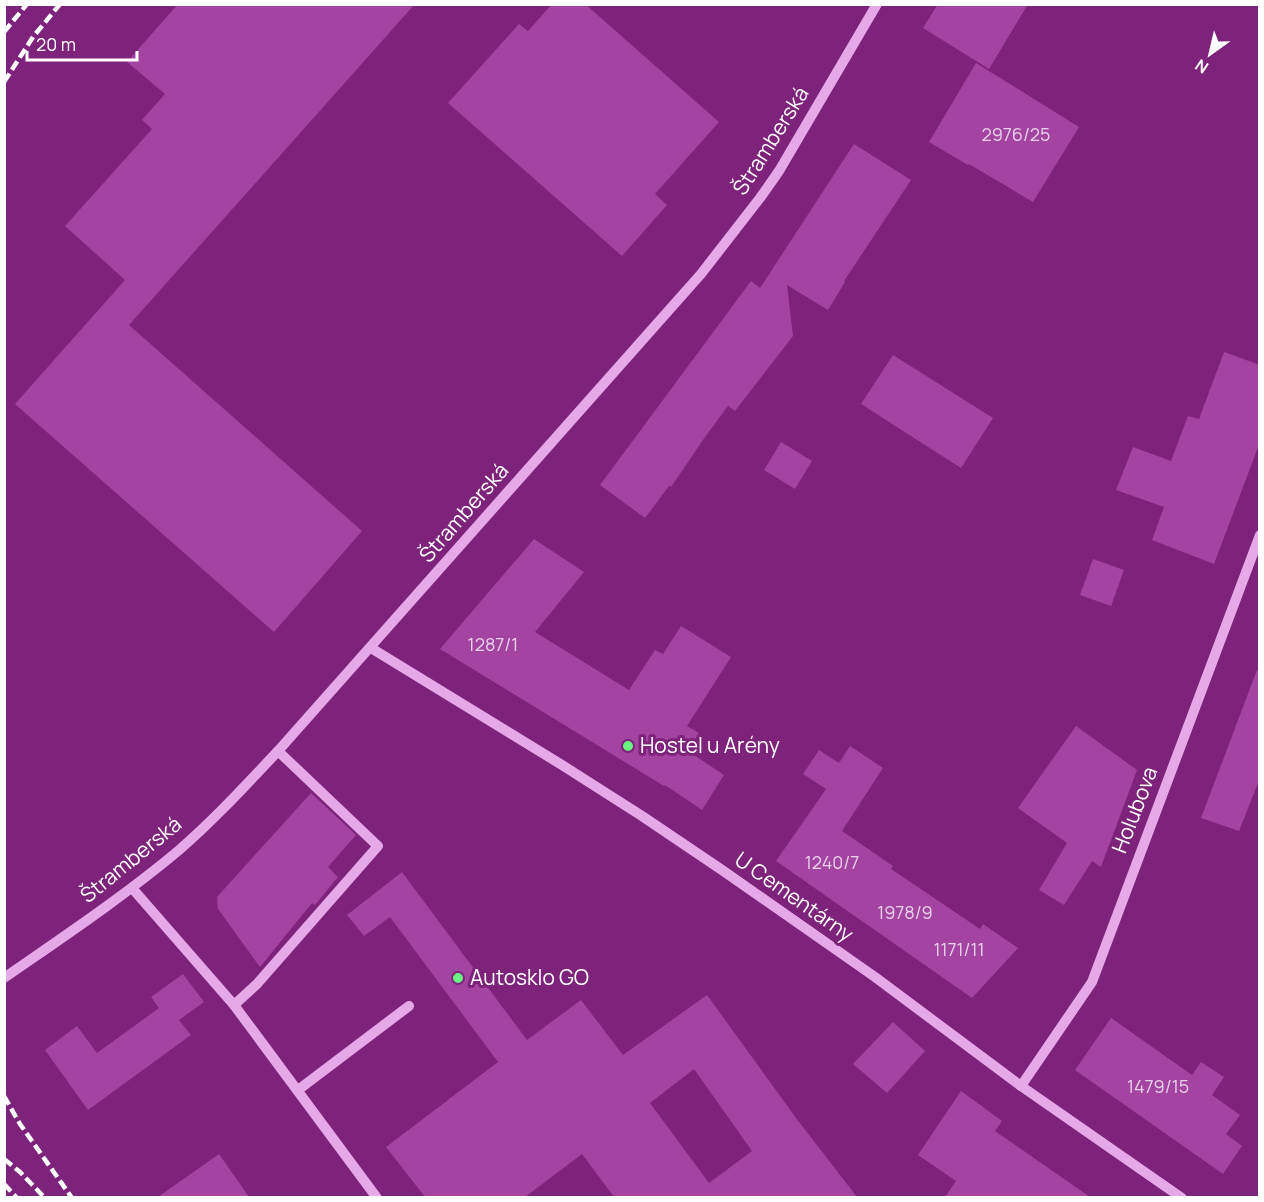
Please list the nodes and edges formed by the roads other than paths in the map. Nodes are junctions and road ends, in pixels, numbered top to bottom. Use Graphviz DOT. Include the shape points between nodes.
graph roads {
  1 [pos="877,4"];
  2 [pos="1260,535"];
  3 [pos="371,648"];
  4 [pos="278,751"];
  5 [pos="132,888"];
  6 [pos="4,978"];
  7 [pos="234,1005"];
  8 [pos="409,1006"];
  9 [pos="1022,1086"];
  10 [pos="298,1090"];
  11 [pos="377,1197"];
  12 [pos="1182,1197"];
  1 -- 3 [label="street, Štramberská" via="779,171 715,257"];
  2 -- 9 [label="street, Holubova" via="1092,982"];
  3 -- 4 [label="street, Štramberská"];
  3 -- 9 [label="street, U Cementárny" via="660,828 875,977"];
  4 -- 5 [label="street, Štramberská" via="187,842"];
  4 -- 7 [label="street" via="378,846"];
  5 -- 6 [label="street, Štramberská"];
  5 -- 7 [label="street"];
  7 -- 10 [label="street"];
  8 -- 10 [label="street"];
  9 -- 12 [label="street, U Cementárny"];
  10 -- 11 [label="street"];
}
